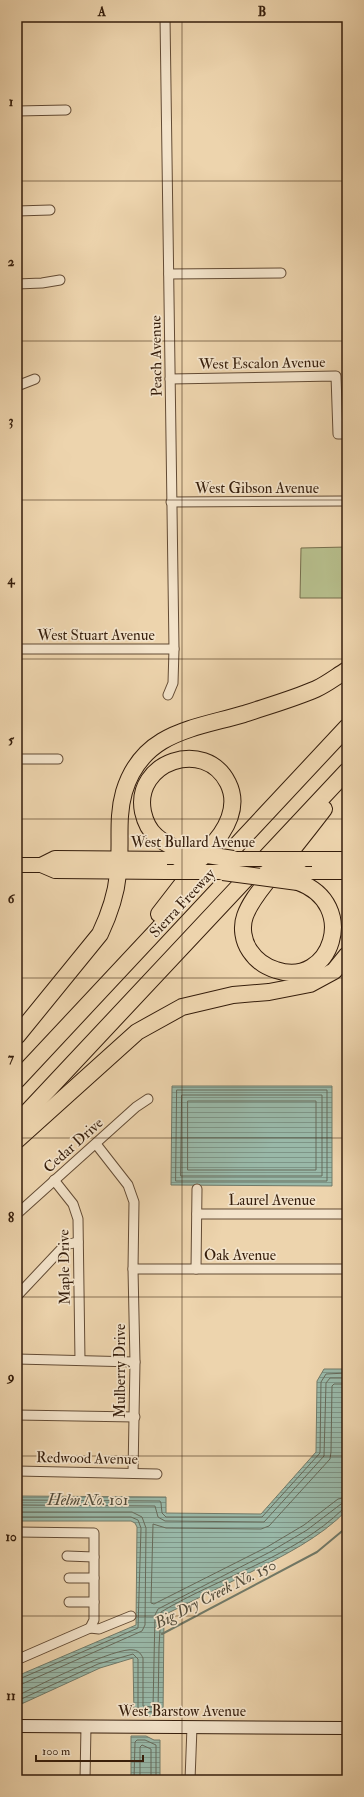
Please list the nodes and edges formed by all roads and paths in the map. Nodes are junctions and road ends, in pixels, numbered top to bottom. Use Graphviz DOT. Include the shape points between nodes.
graph roads {
  1 [pos="165,17"];
  2 [pos="66,110"];
  3 [pos="17,111"];
  4 [pos="50,210"];
  5 [pos="17,211"];
  6 [pos="281,273"];
  7 [pos="169,274"];
  8 [pos="60,280"];
  9 [pos="17,284"];
  10 [pos="35,379"];
  11 [pos="170,380"];
  12 [pos="17,386"];
  13 [pos="347,434"];
  14 [pos="343,501"];
  15 [pos="171,502"];
  16 [pos="17,649"];
  17 [pos="174,649"];
  18 [pos="347,670"];
  19 [pos="168,695"];
  20 [pos="347,727"];
  21 [pos="17,759"];
  22 [pos="58,759"];
  23 [pos="347,771"];
  24 [pos="347,780"];
  25 [pos="180,855"];
  26 [pos="233,859"];
  27 [pos="347,859"];
  28 [pos="17,865"];
  29 [pos="118,866"];
  30 [pos="223,872"];
  31 [pos="347,872"];
  32 [pos="300,877"];
  33 [pos="347,955"];
  34 [pos="94,998"];
  35 [pos="17,1036"];
  36 [pos="17,1080"];
  37 [pos="148,1099"];
  38 [pos="17,1122"];
  39 [pos="17,1140"];
  40 [pos="96,1144"];
  41 [pos="54,1180"];
  42 [pos="197,1189"];
  43 [pos="17,1214"];
  44 [pos="197,1214"];
  45 [pos="347,1214"];
  46 [pos="78,1242"];
  47 [pos="133,1269"];
  48 [pos="196,1269"];
  49 [pos="347,1269"];
  50 [pos="17,1296"];
  51 [pos="17,1359"];
  52 [pos="80,1360"];
  53 [pos="135,1362"];
  54 [pos="17,1415"];
  55 [pos="135,1417"];
  56 [pos="17,1471"];
  57 [pos="133,1473"];
  58 [pos="157,1474"];
  59 [pos="17,1532"];
  60 [pos="67,1556"];
  61 [pos="94,1557"];
  62 [pos="69,1578"];
  63 [pos="94,1578"];
  64 [pos="69,1602"];
  65 [pos="94,1602"];
  66 [pos="131,1616"];
  67 [pos="90,1628"];
  68 [pos="17,1658"];
  69 [pos="17,1726"];
  70 [pos="86,1726"];
  71 [pos="192,1727"];
  72 [pos="347,1728"];
  73 [pos="85,1780"];
  74 [pos="190,1780"];
  1 -- 7 [label="street, Peach Avenue"];
  2 -- 3 [label="street"];
  4 -- 5 [label="street"];
  6 -- 7 [label="street"];
  7 -- 11 [label="street, Peach Avenue"];
  8 -- 9 [label="street" via="42,284"];
  10 -- 12 [label="street"];
  11 -- 13 [label="street, West Escalon Avenue" via="336,376 338,434"];
  11 -- 15 [label="street, Peach Avenue"];
  14 -- 15 [label="street, West Gibson Avenue"];
  15 -- 17 [label="street, Peach Avenue"];
  16 -- 17 [label="street, West Stuart Avenue"];
  17 -- 19 [label="street, Peach Avenue" via="173,683"];
  18 -- 29 [label="highway" via="316,689 244,714 185,730 166,738 156,746 137,766 124,790 118,820"];
  20 -- 34 [label="highway, Sierra Freeway"];
  21 -- 22 [label="street"];
  23 -- 38 [label="highway, Sierra Freeway"];
  24 -- 32 [label="highway" via="262,888 245,917 244,937 251,953 263,964 279,972 296,972 313,965 325,954 332,938 331,913 327,904"];
  25 -- 26 [label="highway, bridge"];
  25 -- 29 [label="main road, West Bullard Avenue"];
  25 -- 34 [label="highway" via="155,836 148,827 142,807 143,796 150,778 157,770 174,761 202,760 224,776 228,784 233,802 228,824"];
  26 -- 27 [label="main road, West Bullard Avenue, bridge"];
  28 -- 29 [label="main road, West Bullard Avenue" via="41,865 55,858"];
  29 -- 30 [label="main road, West Bullard Avenue, bridge" via="167,872"];
  29 -- 35 [label="highway" via="108,918 100,934"];
  30 -- 32 [label="highway, bridge"];
  31 -- 32 [label="main road"];
  33 -- 39 [label="highway" via="334,971 310,984 233,995 182,1007 137,1032"];
  34 -- 36 [label="highway, Sierra Freeway"];
  37 -- 40 [label="street, Cedar Drive"];
  40 -- 41 [label="street, Cedar Drive"];
  40 -- 47 [label="street, Mulberry Drive" via="128,1185 134,1202"];
  41 -- 43 [label="street, Cedar Drive"];
  41 -- 46 [label="street, Maple Drive" via="73,1204 78,1219"];
  42 -- 44 [label="street"];
  44 -- 45 [label="street, Laurel Avenue"];
  44 -- 48 [label="street"];
  46 -- 50 [label="street" via="65,1245"];
  46 -- 52 [label="street, Maple Drive"];
  47 -- 48 [label="street, Oak Avenue"];
  47 -- 53 [label="street, Mulberry Drive"];
  48 -- 49 [label="street, Oak Avenue"];
  51 -- 52 [label="street"];
  52 -- 53 [label="street"];
  53 -- 55 [label="street, Mulberry Drive"];
  54 -- 55 [label="street"];
  55 -- 57 [label="street, Mulberry Drive"];
  56 -- 57 [label="street, Redwood Avenue"];
  57 -- 58 [label="street, Redwood Avenue"];
  59 -- 61 [label="street" via="94,1533"];
  60 -- 61 [label="street"];
  61 -- 63 [label="street"];
  62 -- 63 [label="street"];
  63 -- 65 [label="street"];
  64 -- 65 [label="street"];
  65 -- 67 [label="street" via="94,1620"];
  66 -- 67 [label="street" via="99,1630"];
  67 -- 68 [label="street"];
  69 -- 70 [label="main road, West Barstow Avenue"];
  70 -- 71 [label="main road, West Barstow Avenue"];
  70 -- 73 [label="street"];
  71 -- 72 [label="main road, West Barstow Avenue"];
  71 -- 74 [label="street"];
}
